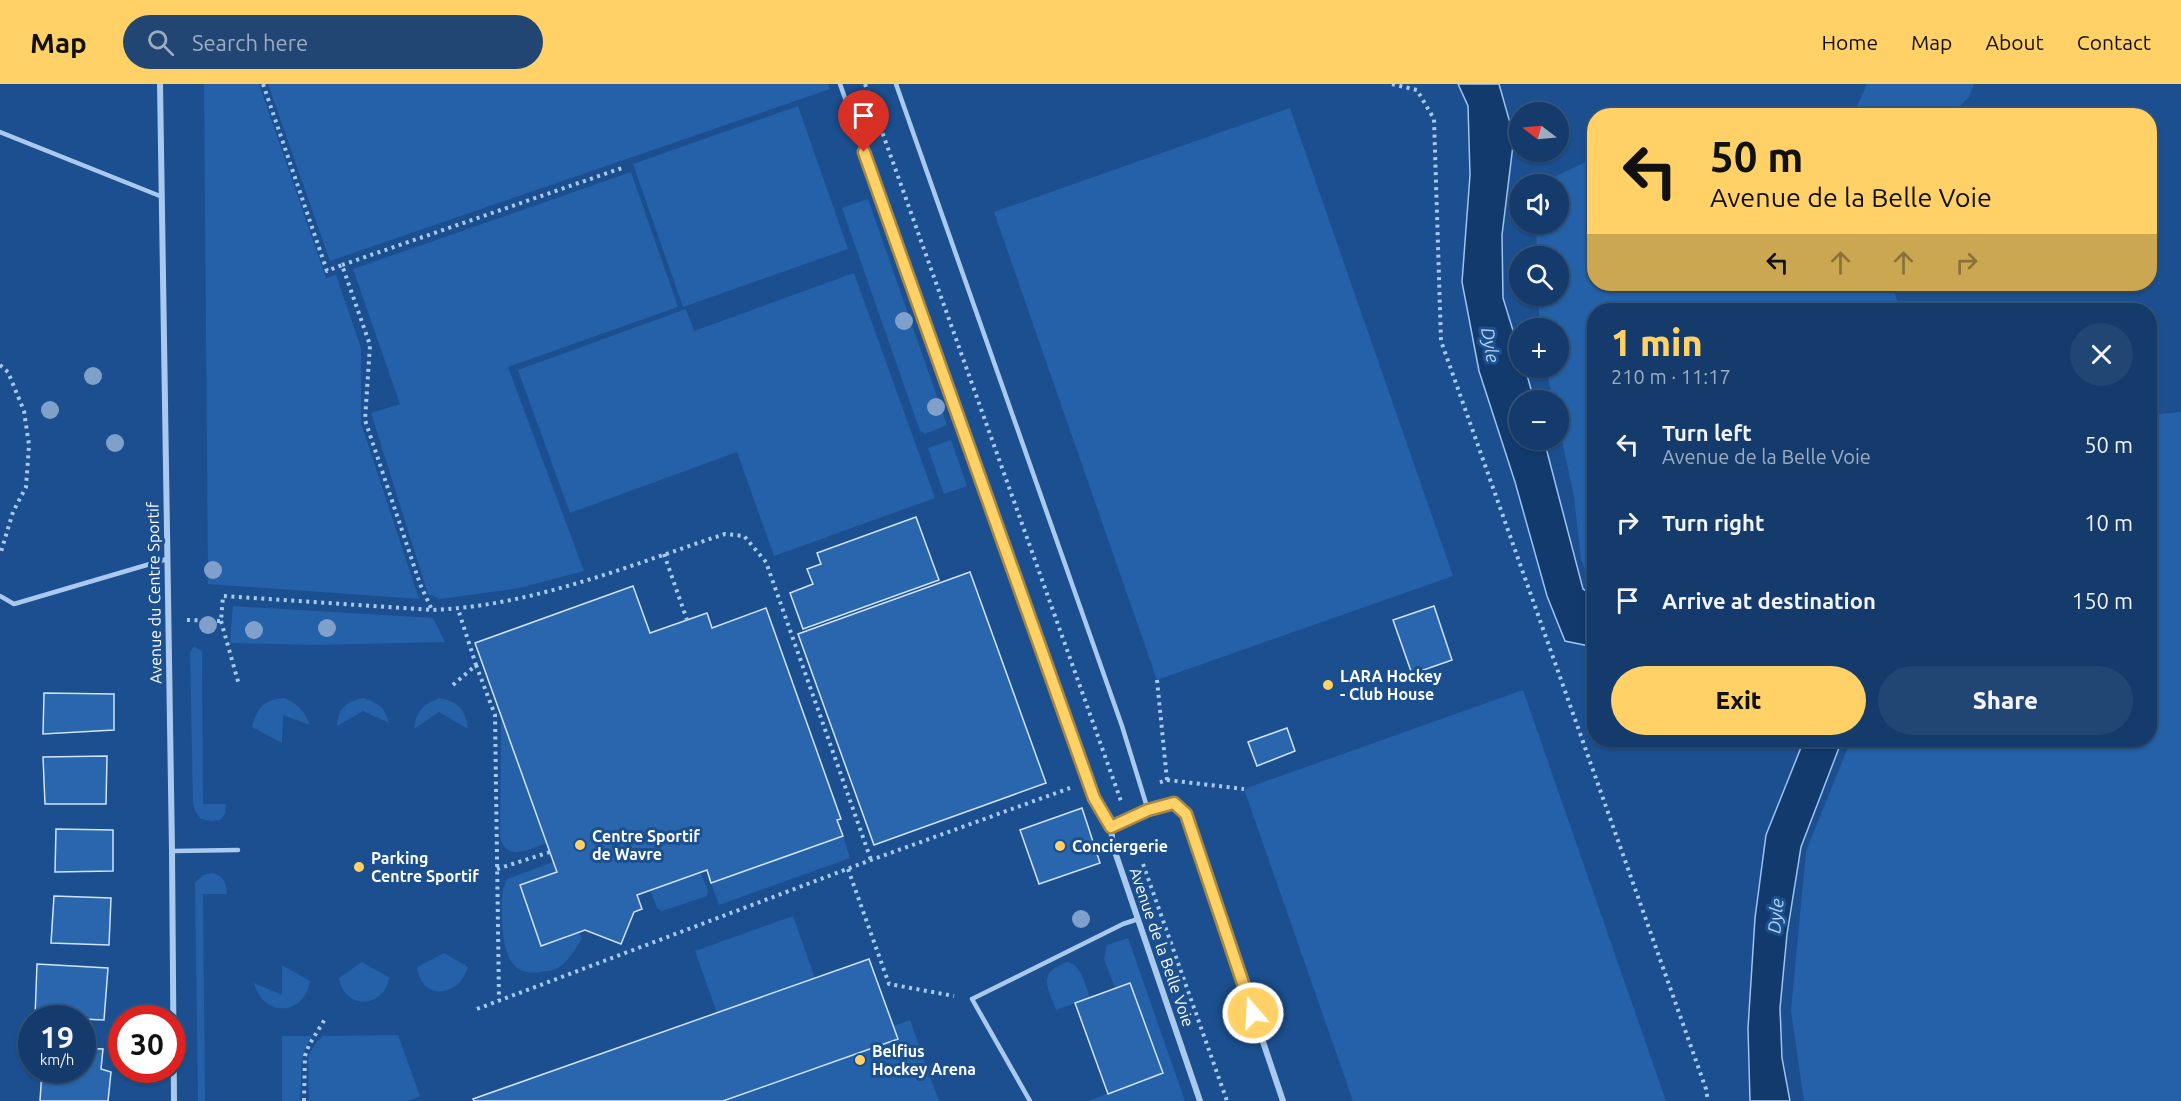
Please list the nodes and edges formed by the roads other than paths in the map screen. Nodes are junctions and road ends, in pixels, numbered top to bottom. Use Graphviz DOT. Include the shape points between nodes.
graph roads {
  1 [pos="160,84"];
  2 [pos="840,84"];
  3 [pos="896,84"];
  4 [pos="0,132"];
  5 [pos="160,195"];
  6 [pos="167,559"];
  7 [pos="0,596"];
  8 [pos="1148,810"];
  9 [pos="1111,827"];
  10 [pos="238,850"];
  11 [pos="172,851"];
  12 [pos="1138,919"];
  13 [pos="174,1101"];
  14 [pos="1030,1101"];
  15 [pos="1200,1101"];
  16 [pos="1283,1101"];
  1 -- 5 [label="street, Avenue du Centre Sportif"];
  2 -- 9 [label="lane" via="1088,782"];
  3 -- 8 [label="lane" via="1118,714"];
  4 -- 5 [label="lane"];
  5 -- 6 [label="street, Avenue du Centre Sportif"];
  6 -- 7 [label="lane" via="14,604"];
  6 -- 11 [label="street, Avenue du Centre Sportif"];
  8 -- 9 [label="street"];
  8 -- 16 [label="street" via="1174,803 1186,814"];
  9 -- 12 [label="street, Avenue de la Belle Voie" via="1113,846"];
  10 -- 11 [label="lane"];
  11 -- 13 [label="street, Avenue du Centre Sportif"];
  12 -- 14 [label="lane" via="972,999"];
  12 -- 15 [label="street, Avenue de la Belle Voie"];
}
